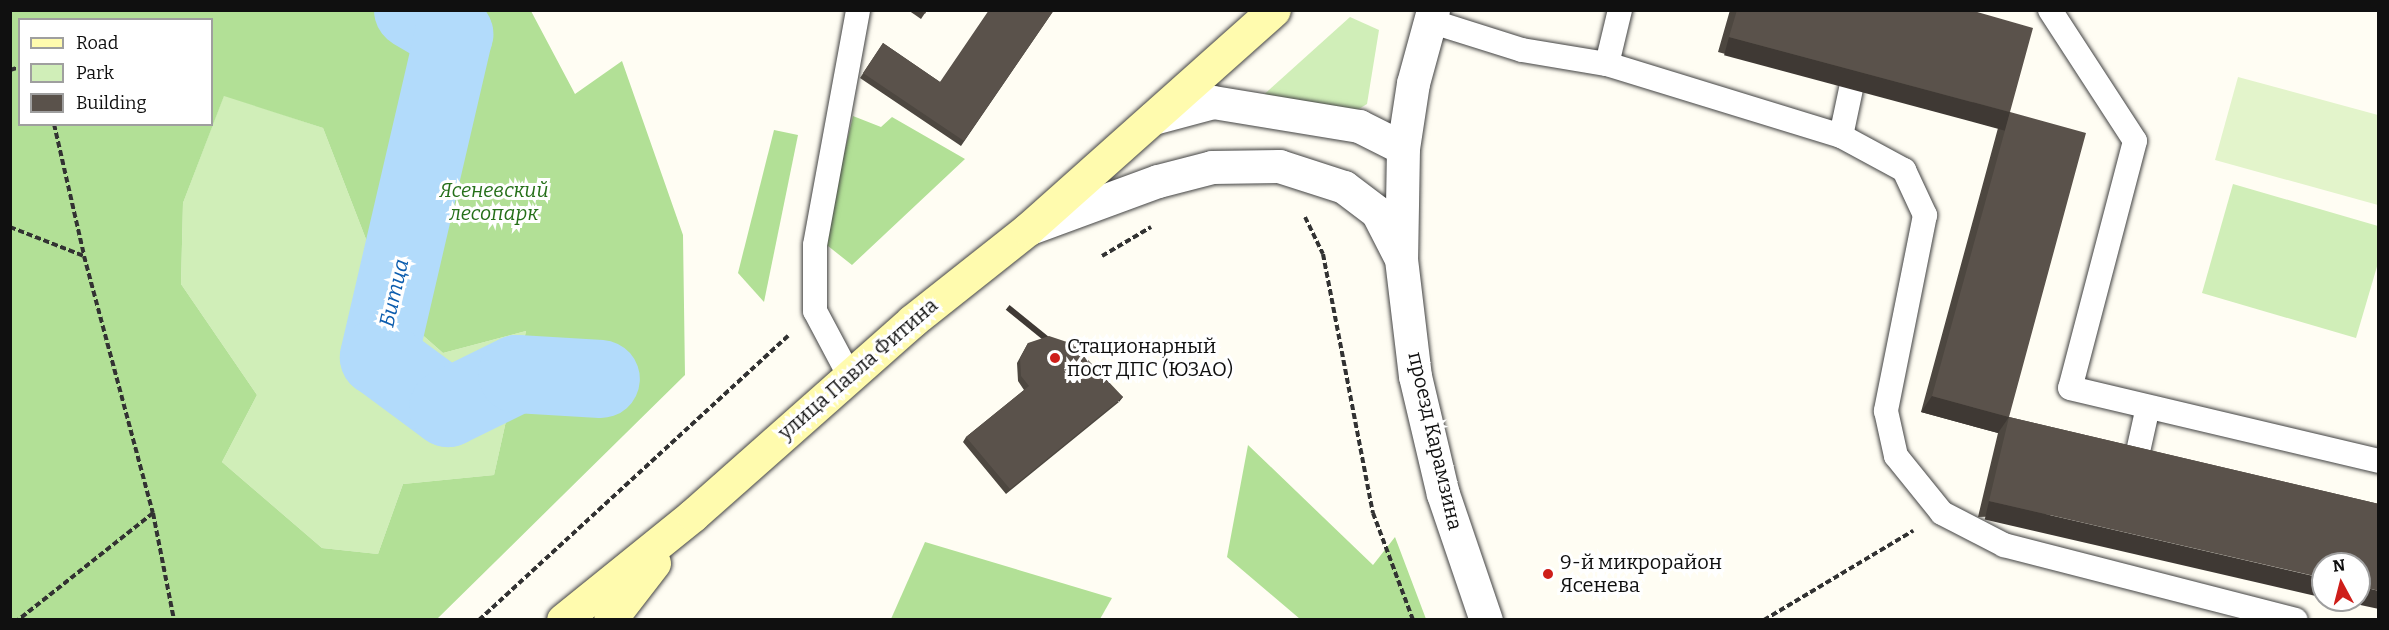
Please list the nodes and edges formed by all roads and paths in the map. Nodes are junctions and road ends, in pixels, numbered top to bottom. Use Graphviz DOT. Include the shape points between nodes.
graph roads {
  1 [pos="858,10"];
  2 [pos="1274,10"];
  3 [pos="1620,10"];
  4 [pos="2050,10"];
  5 [pos="1431,16"];
  6 [pos="1607,64"];
  7 [pos="1851,89"];
  8 [pos="1153,118"];
  9 [pos="54,126"];
  10 [pos="1840,136"];
  11 [pos="1403,148"];
  12 [pos="1303,212"];
  13 [pos="1160,221"];
  14 [pos="10,227"];
  15 [pos="1028,229"];
  16 [pos="84,256"];
  17 [pos="1102,256"];
  18 [pos="1401,259"];
  19 [pos="815,311"];
  20 [pos="849,375"];
  21 [pos="2148,407"];
  22 [pos="2379,461"];
  23 [pos="2135,465"];
  24 [pos="153,513"];
  25 [pos="1942,513"];
  26 [pos="693,514"];
  27 [pos="2114,548"];
  28 [pos="2107,572"];
  29 [pos="18,620"];
  30 [pos="174,620"];
  31 [pos="479,620"];
  32 [pos="563,620"];
  33 [pos="593,620"];
  34 [pos="610,620"];
  35 [pos="1413,620"];
  36 [pos="1486,620"];
  37 [pos="1764,620"];
  38 [pos="2296,620"];
  1 -- 19 [label="lane" via="815,245"];
  2 -- 8 [label="main road, улица Павла Фитина"];
  3 -- 6 [label="lane"];
  4 -- 21 [label="lane" via="2135,141 2070,388"];
  5 -- 6 [label="lane" via="1522,50"];
  5 -- 11 [label="street, проезд Карамзина" via="1413,83"];
  6 -- 10 [label="lane"];
  7 -- 10 [label="lane"];
  8 -- 11 [label="street, улица Павла Фитина" via="1214,102 1359,126"];
  8 -- 15 [label="main road, улица Павла Фитина"];
  9 -- 16 [label="path"];
  10 -- 25 [label="lane" via="1904,170 1925,214 1886,411 1896,456"];
  11 -- 18 [label="street, проезд Карамзина"];
  12 -- 35 [label="path" via="1323,254 1373,513"];
  13 -- 17 [label="path"];
  14 -- 16 [label="path"];
  15 -- 18 [label="street, улица Павла Фитина" via="1158,181 1212,167 1280,166 1344,187 1377,212"];
  15 -- 20 [label="main road, улица Павла Фитина"];
  16 -- 24 [label="path"];
  18 -- 36 [label="street, проезд Карамзина" via="1416,376 1440,483"];
  19 -- 20 [label="lane"];
  19 -- 31 [label="path"];
  20 -- 26 [label="main road, улица Павла Фитина"];
  21 -- 22 [label="lane"];
  21 -- 23 [label="lane"];
  24 -- 29 [label="path"];
  24 -- 30 [label="path"];
  25 -- 28 [label="lane" via="2004,545"];
  25 -- 37 [label="path"];
  26 -- 32 [label="main road, улица Павла Фитина"];
  26 -- 33 [label="main road, улица Павла Фитина"];
  26 -- 34 [label="main road"];
  27 -- 28 [label="lane"];
  28 -- 38 [label="lane"];
}
